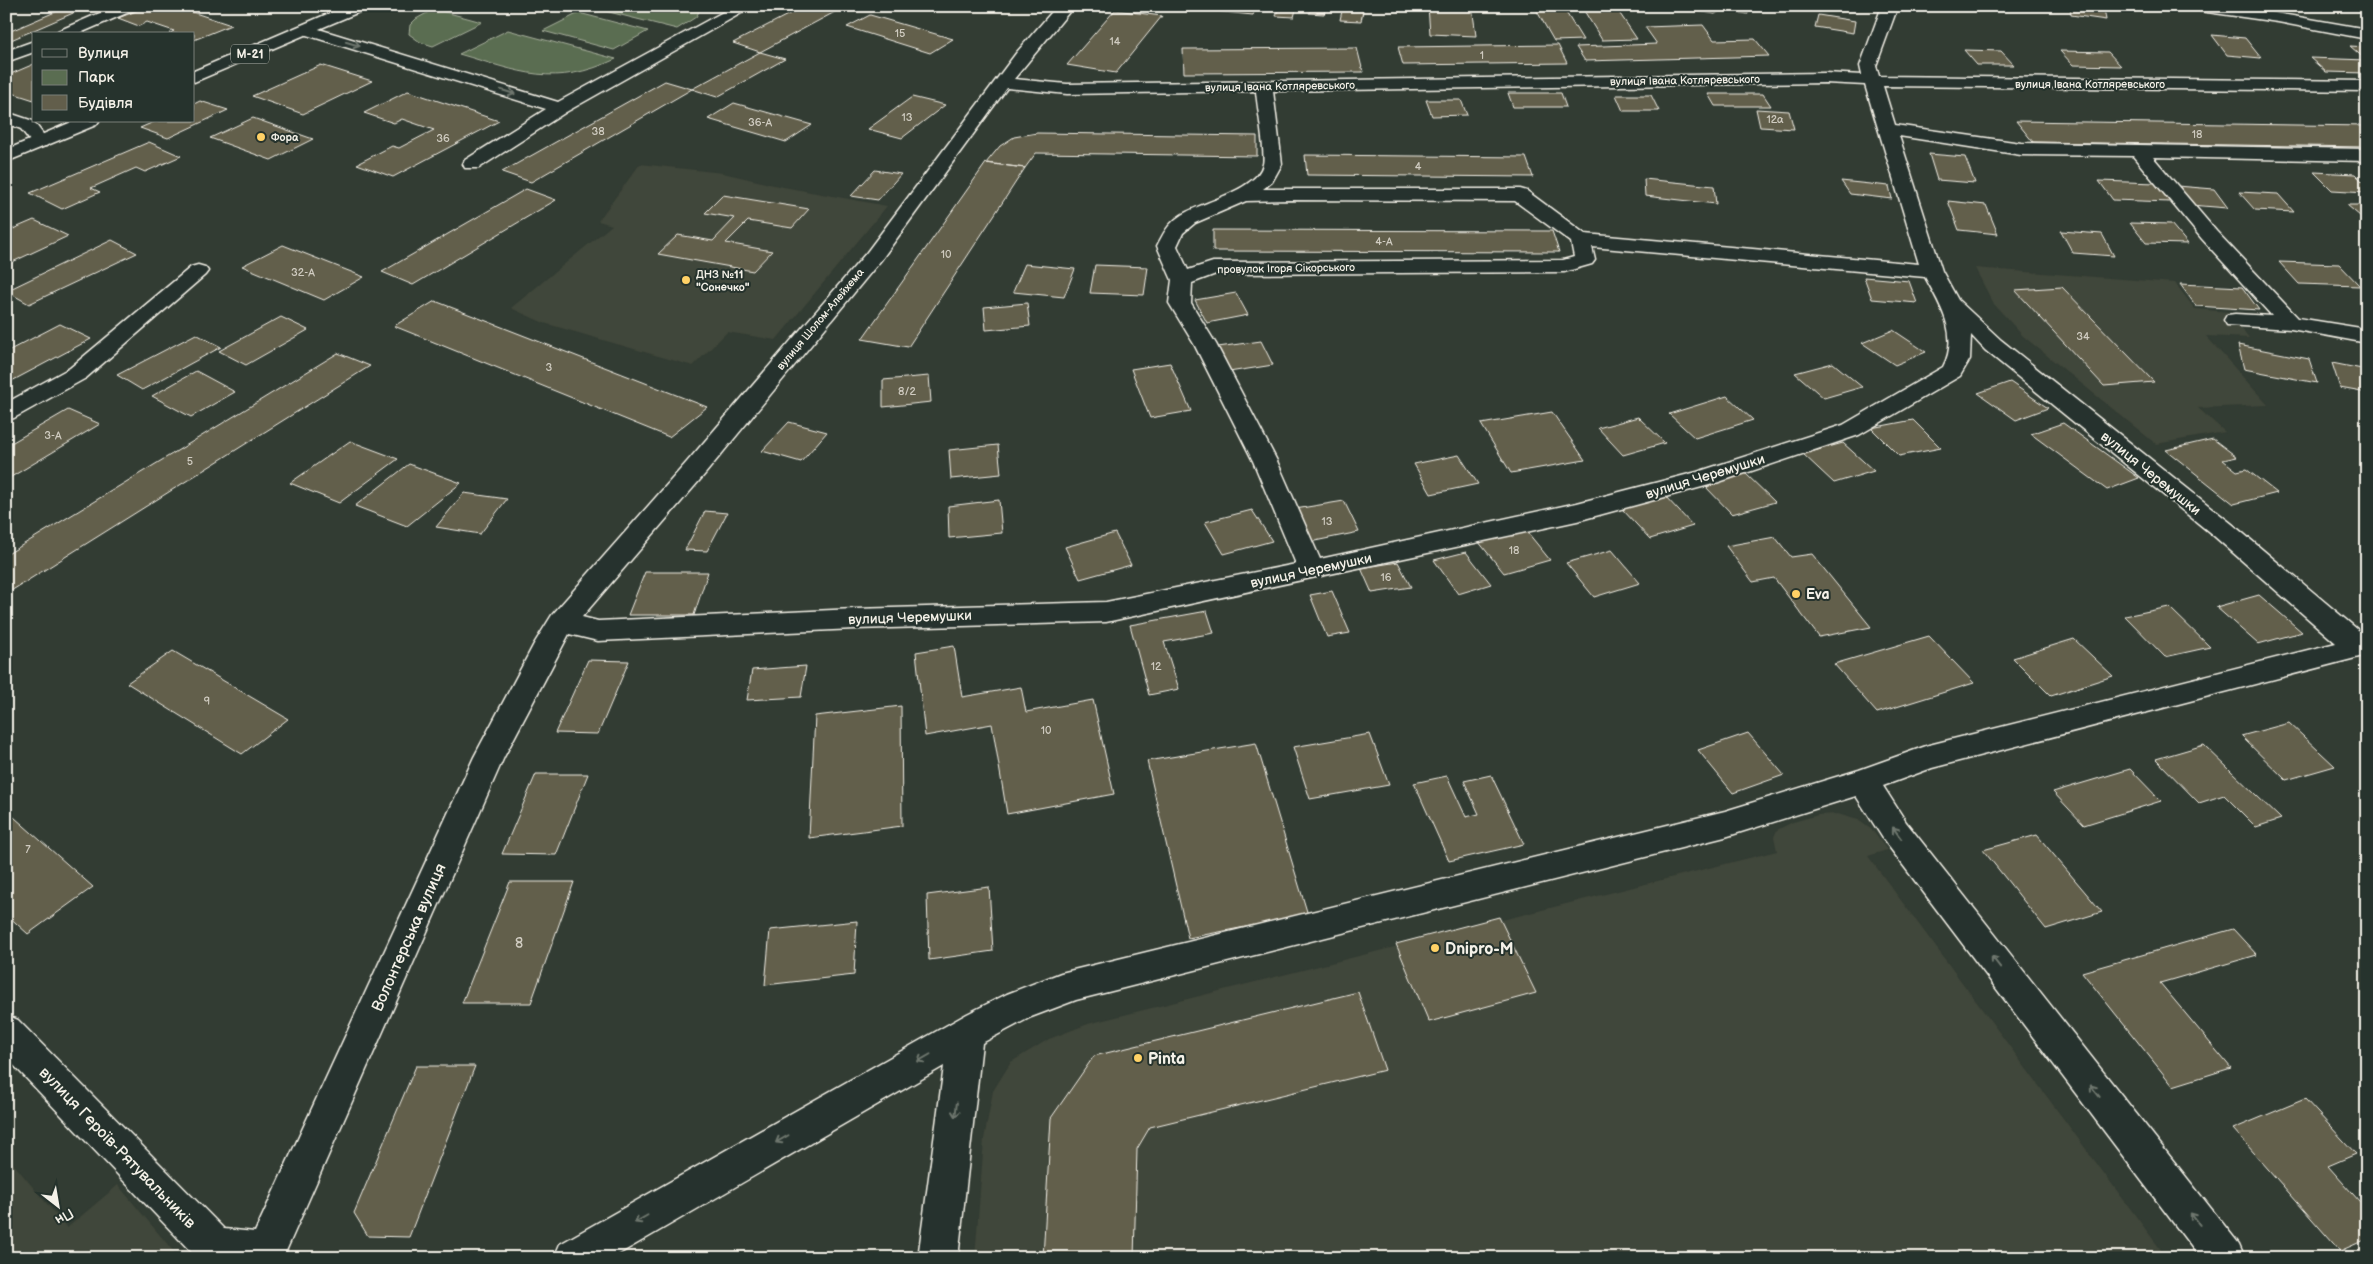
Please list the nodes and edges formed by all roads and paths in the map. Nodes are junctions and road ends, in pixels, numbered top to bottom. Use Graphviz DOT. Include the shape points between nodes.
graph roads {
  1 [pos="130,6"];
  2 [pos="360,6"];
  3 [pos="746,6"];
  4 [pos="1066,6"];
  5 [pos="1890,6"];
  6 [pos="2200,6"];
  7 [pos="306,30"];
  8 [pos="69,32"];
  9 [pos="2367,34"];
  10 [pos="32,47"];
  11 [pos="6,57"];
  12 [pos="195,77"];
  13 [pos="1873,80"];
  14 [pos="1004,83"];
  15 [pos="1264,86"];
  16 [pos="2367,86"];
  17 [pos="560,108"];
  18 [pos="6,117"];
  19 [pos="88,122"];
  20 [pos="1889,129"];
  21 [pos="40,142"];
  22 [pos="2138,151"];
  23 [pos="2367,154"];
  24 [pos="6,157"];
  25 [pos="472,164"];
  26 [pos="1243,196"];
  27 [pos="1580,240"];
  28 [pos="198,271"];
  29 [pos="1932,271"];
  30 [pos="1182,280"];
  31 [pos="1946,297"];
  32 [pos="2235,320"];
  33 [pos="2291,323"];
  34 [pos="2367,336"];
  35 [pos="6,414"];
  36 [pos="1312,570"];
  37 [pos="562,622"];
  38 [pos="2363,646"];
  39 [pos="1863,781"];
  40 [pos="6,1032"];
  41 [pos="966,1034"];
  42 [pos="264,1256"];
  43 [pos="574,1258"];
  44 [pos="938,1258"];
  45 [pos="2225,1258"];
  1 -- 8 [label="main road"];
  2 -- 7 [label="main road, М-21"];
  3 -- 17 [label="main road"];
  4 -- 14 [label="main road, вулиця Шолом-Алейхема"];
  5 -- 13 [label="main road, вулиця Черемушки" via="1868,66"];
  6 -- 9 [label="main road"];
  7 -- 12 [label="main road, М-21"];
  7 -- 17 [label="main road, one-way"];
  10 -- 11 [label="main road"];
  13 -- 15 [label="main road, вулиця Івана Котляревського"];
  13 -- 16 [label="main road, вулиця Івана Котляревського"];
  13 -- 20 [label="main road, вулиця Черемушки"];
  14 -- 15 [label="main road, вулиця Івана Котляревського" via="1067,90"];
  14 -- 37 [label="main road, вулиця Шолом-Алейхема" via="874,256"];
  15 -- 26 [label="main road" via="1273,164 1265,178"];
  17 -- 25 [label="main road"];
  18 -- 21 [label="main road" via="27,125"];
  19 -- 21 [label="main road"];
  20 -- 22 [label="main road" via="2021,149"];
  20 -- 29 [label="main road, вулиця Черемушки"];
  21 -- 24 [label="main road"];
  22 -- 23 [label="main road"];
  22 -- 33 [label="main road" via="2209,235"];
  26 -- 27 [label="main road" via="1520,195"];
  26 -- 30 [label="main road" via="1188,219 1175,230 1167,246"];
  27 -- 29 [label="main road"];
  27 -- 30 [label="main road, провулок Ігоря Сікорського" via="1585,260 1564,266 1213,268"];
  28 -- 35 [label="main road" via="78,374"];
  29 -- 31 [label="main road, вулиця Черемушки"];
  30 -- 36 [label="main road" via="1180,303 1206,344 1265,461"];
  31 -- 36 [label="main road, вулиця Черемушки" via="1963,345 1952,371 1851,430 1704,478 1577,512"];
  31 -- 38 [label="main road, вулиця Черемушки" via="2000,350"];
  32 -- 33 [label="main road"];
  33 -- 34 [label="main road"];
  36 -- 37 [label="main road, вулиця Черемушки" via="1106,612 598,631"];
  37 -- 42 [label="main road, Волонтерська вулиця" via="489,756"];
  38 -- 39 [label="main road" via="1946,752"];
  39 -- 41 [label="main road" via="1725,824 1076,984 1036,996"];
  45 -- 39 [label="main road, one-way" via="1901,839"];
  40 -- 42 [label="main road, вулиця Героїв-Рятувальників" via="215,1248"];
  41 -- 43 [label="main road, one-way"];
  41 -- 44 [label="main road, one-way"];
}
